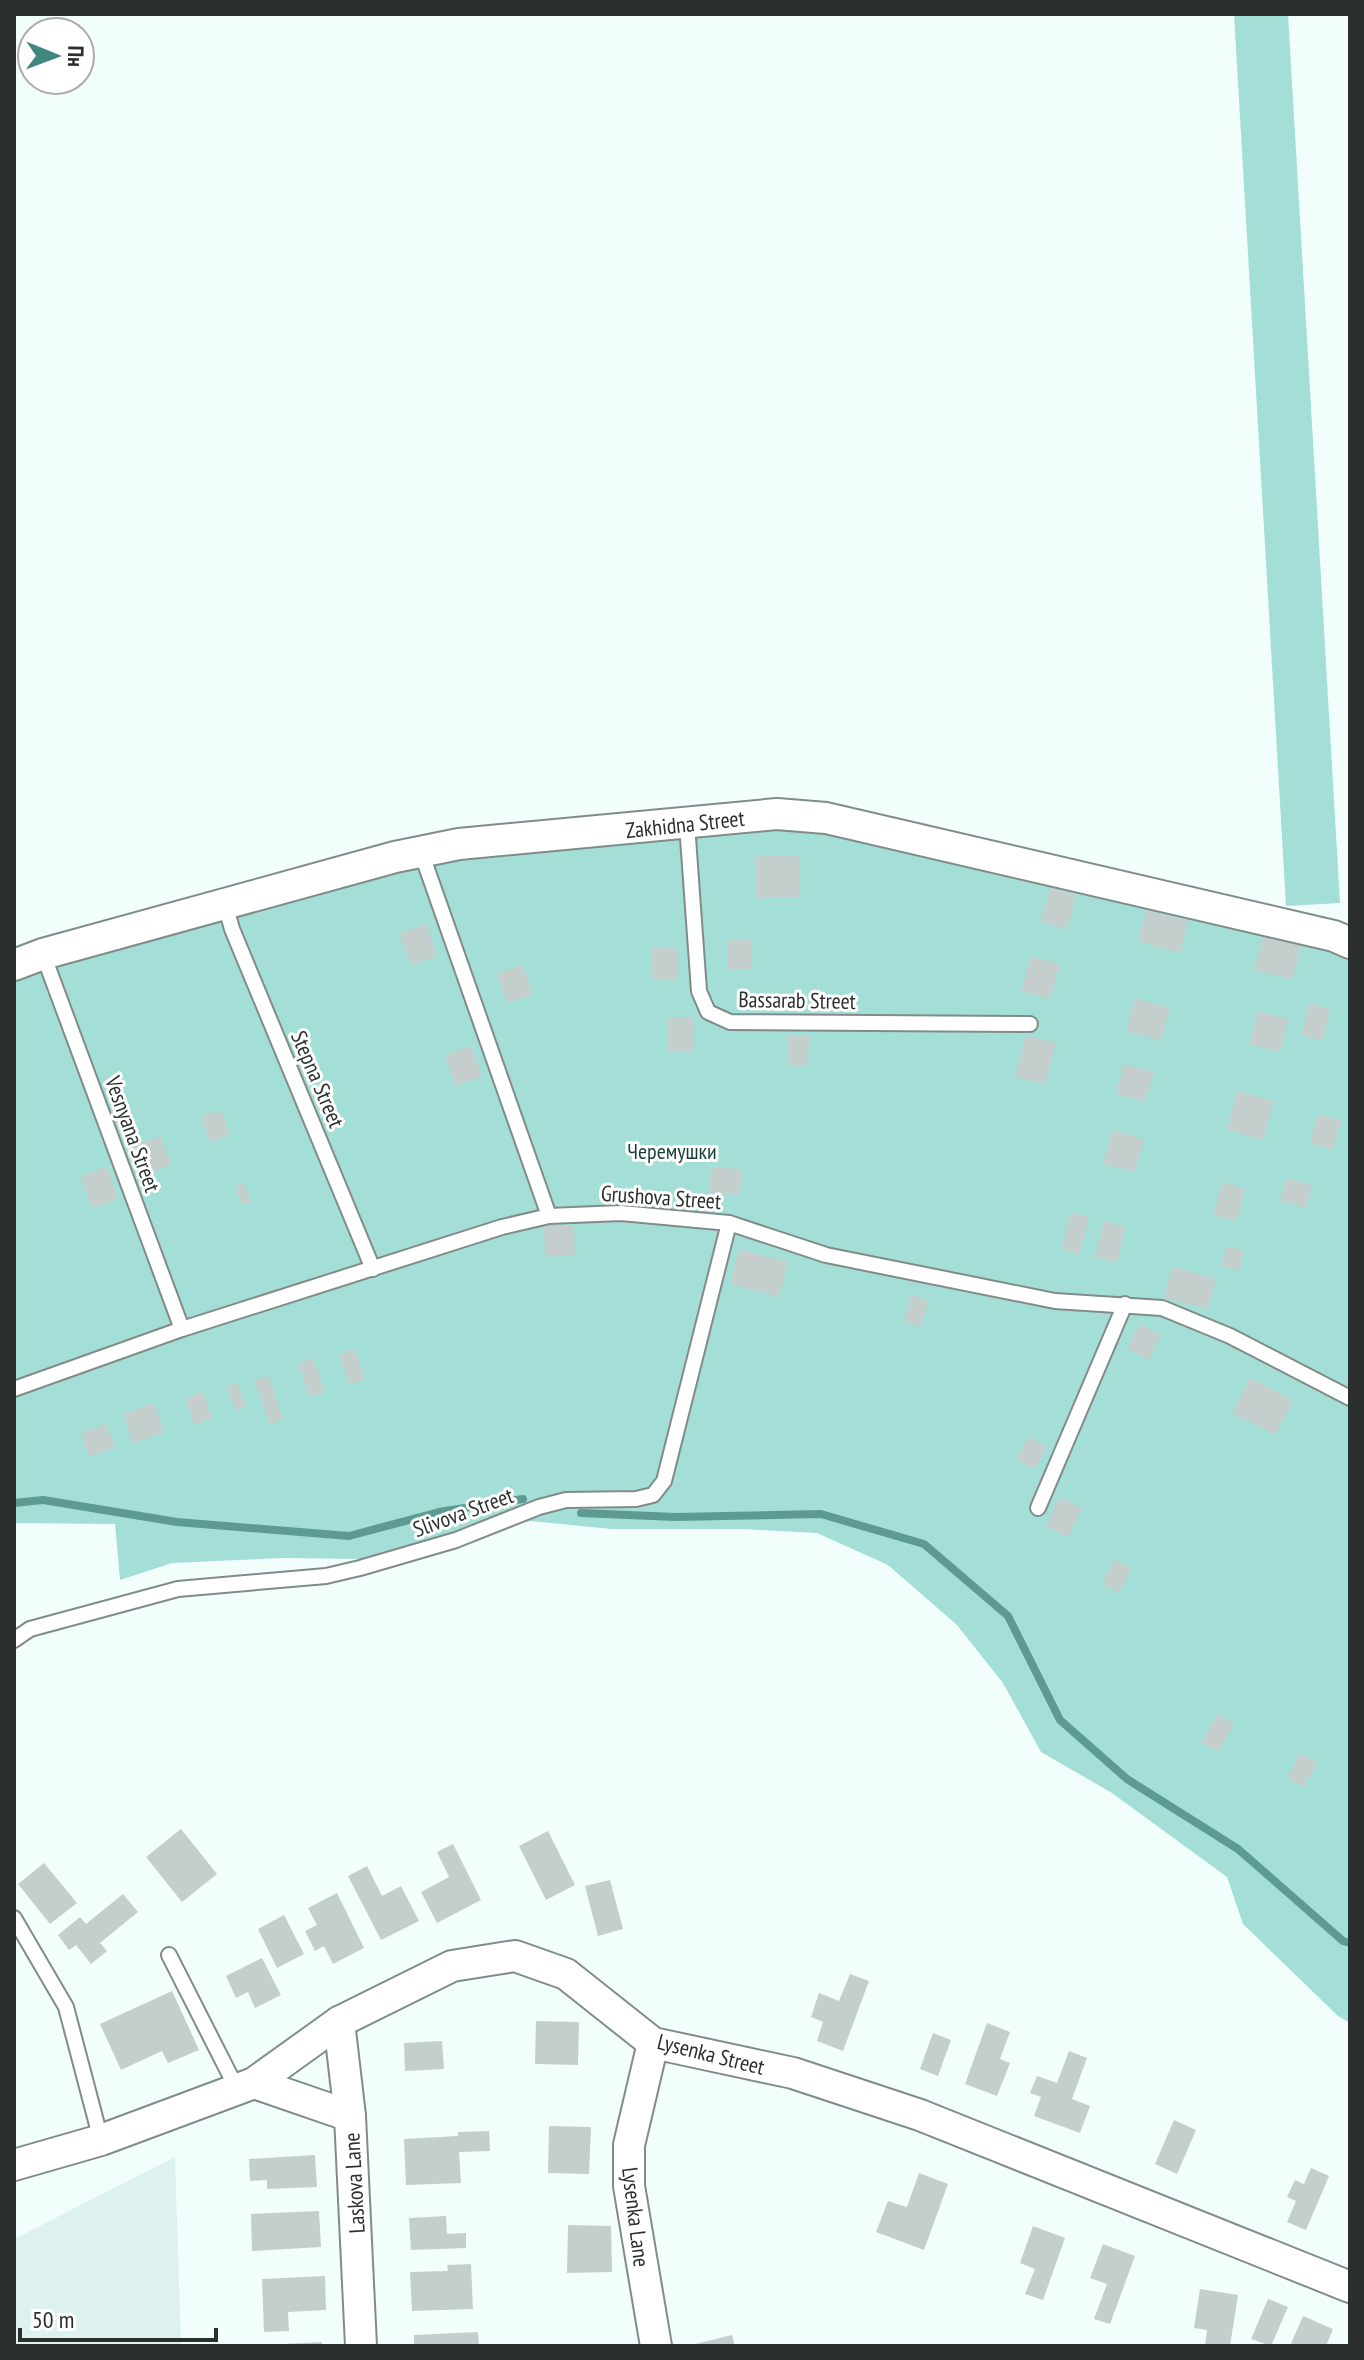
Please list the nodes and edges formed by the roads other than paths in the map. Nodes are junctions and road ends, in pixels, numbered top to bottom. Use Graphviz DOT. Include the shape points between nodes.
graph roads {
  1 [pos="687,824"];
  2 [pos="421,852"];
  3 [pos="225,904"];
  4 [pos="1350,943"];
  5 [pos="26,960"];
  6 [pos="1030,1024"];
  7 [pos="549,1216"];
  8 [pos="729,1223"];
  9 [pos="373,1269"];
  10 [pos="1125,1304"];
  11 [pos="182,1329"];
  12 [pos="14,1389"];
  13 [pos="1350,1398"];
  14 [pos="1038,1508"];
  15 [pos="14,1640"];
  16 [pos="14,1918"];
  17 [pos="169,1955"];
  18 [pos="339,2022"];
  19 [pos="653,2043"];
  20 [pos="245,2086"];
  21 [pos="350,2116"];
  22 [pos="101,2140"];
  23 [pos="14,2165"];
  24 [pos="1350,2287"];
  25 [pos="361,2346"];
  26 [pos="656,2346"];
  1 -- 2 [label="street, Zakhidna Street"];
  1 -- 4 [label="street, Zakhidna Street" via="777,814 826,818"];
  1 -- 6 [label="lane, Bassarab Street" via="699,991 708,1012 730,1022"];
  2 -- 3 [label="street, Zakhidna Street"];
  2 -- 7 [label="lane"];
  3 -- 5 [label="street, Zakhidna Street"];
  3 -- 9 [label="lane, Stepna Street"];
  5 -- 11 [label="lane, Vesnyana Street"];
  7 -- 8 [label="lane, Grushova Street" via="621,1213"];
  7 -- 9 [label="lane, Grushova Street"];
  8 -- 10 [label="lane, Grushova Street" via="826,1255 1055,1301"];
  8 -- 15 [label="lane, Slivova Street" via="664,1481 653,1495 566,1500 360,1568 326,1576 178,1589 30,1629"];
  9 -- 11 [label="lane, Grushova Street"];
  10 -- 13 [label="lane, Grushova Street" via="1162,1308 1230,1336"];
  10 -- 14 [label="lane"];
  11 -- 12 [label="lane, Grushova Street"];
  16 -- 22 [label="lane" via="66,2007"];
  17 -- 20 [label="lane"];
  18 -- 19 [label="street, Lysenka Street" via="452,1966 515,1956 566,1974"];
  18 -- 20 [label="street, Lysenka Street"];
  18 -- 21 [label="street, Laskova Lane"];
  19 -- 24 [label="street, Lysenka Street" via="793,2073 920,2115"];
  19 -- 26 [label="street, Lysenka Lane" via="629,2145 629,2186"];
  20 -- 21 [label="street"];
  20 -- 22 [label="street, Lysenka Street"];
  21 -- 25 [label="street, Laskova Lane"];
  22 -- 23 [label="street, Lysenka Street"];
}
